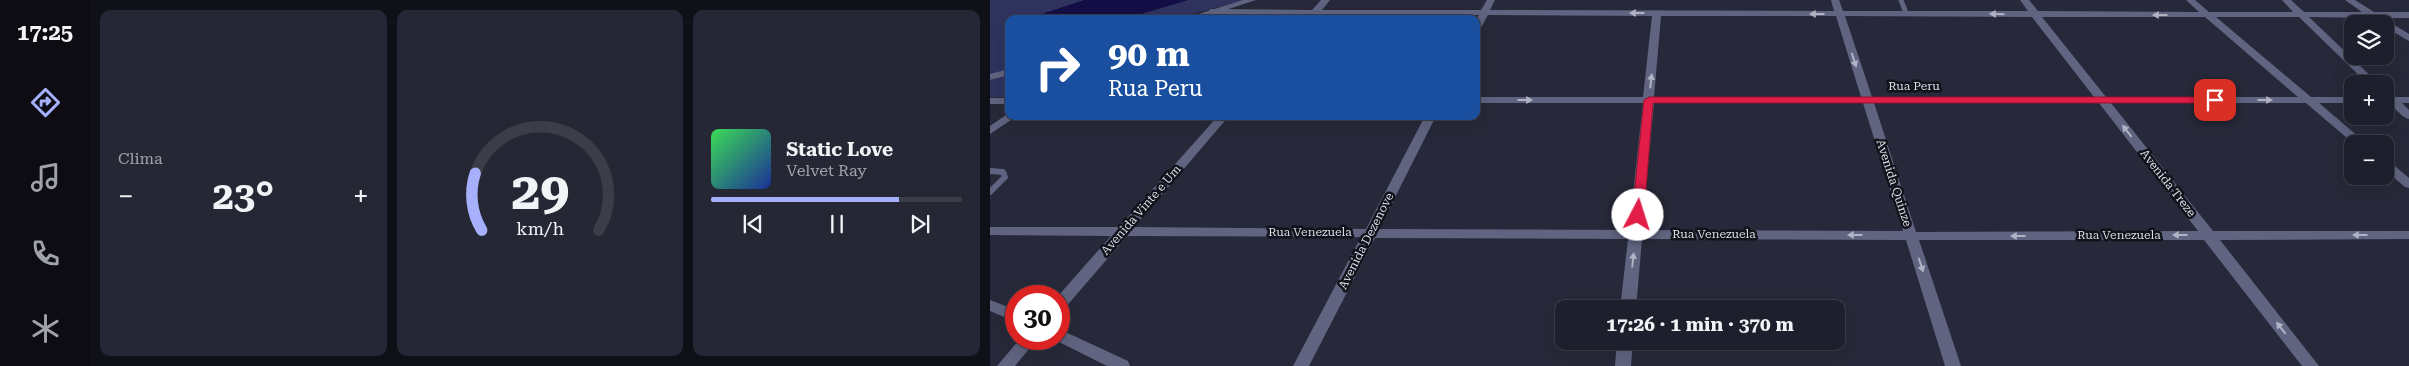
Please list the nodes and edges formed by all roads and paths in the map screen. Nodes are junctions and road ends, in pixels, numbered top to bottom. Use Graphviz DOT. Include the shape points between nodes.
graph roads {
  1 [pos="1252,0"];
  2 [pos="1326,0"];
  3 [pos="1491,0"];
  4 [pos="1834,0"];
  5 [pos="1900,0"];
  6 [pos="2024,0"];
  7 [pos="2190,0"];
  8 [pos="2286,0"];
  9 [pos="2349,0"];
  10 [pos="1211,12"];
  11 [pos="1484,13"];
  12 [pos="1657,13"];
  13 [pos="1906,13"];
  14 [pos="1839,14"];
  15 [pos="2035,14"];
  16 [pos="1201,15"];
  17 [pos="1287,15"];
  18 [pos="1313,15"];
  19 [pos="1369,15"];
  20 [pos="2208,15"];
  21 [pos="2300,15"];
  22 [pos="2344,15"];
  23 [pos="2373,15"];
  24 [pos="2394,15"];
  25 [pos="2409,15"];
  26 [pos="1480,20"];
  27 [pos="2394,28"];
  28 [pos="2409,38"];
  29 [pos="1005,73"];
  30 [pos="2364,75"];
  31 [pos="990,77"];
  32 [pos="2394,99"];
  33 [pos="1480,100"];
  34 [pos="1649,100"];
  35 [pos="1867,100"];
  36 [pos="2103,100"];
  37 [pos="2309,100"];
  38 [pos="2344,100"];
  39 [pos="2409,100"];
  40 [pos="990,101"];
  41 [pos="1005,101"];
  42 [pos="2394,104"];
  43 [pos="2409,116"];
  44 [pos="1005,120"];
  45 [pos="1220,120"];
  46 [pos="1429,120"];
  47 [pos="990,131"];
  48 [pos="2350,135"];
  49 [pos="990,171"];
  50 [pos="2394,172"];
  51 [pos="2409,184"];
  52 [pos="990,192"];
  53 [pos="990,231"];
  54 [pos="1123,231"];
  55 [pos="1370,232"];
  56 [pos="1636,234"];
  57 [pos="2209,235"];
  58 [pos="2409,235"];
  59 [pos="1911,236"];
  60 [pos="1070,292"];
  61 [pos="1629,300"];
  62 [pos="990,305"];
  63 [pos="1005,311"];
  64 [pos="1070,340"];
  65 [pos="1019,350"];
  66 [pos="1624,350"];
  67 [pos="1004,366"];
  68 [pos="1122,366"];
  69 [pos="1301,366"];
  70 [pos="1623,366"];
  71 [pos="1953,366"];
  72 [pos="2311,366"];
  1 -- 10 [label="street"];
  2 -- 18 [label="street"];
  3 -- 11 [label="street"];
  4 -- 14 [label="street, Avenida Quinze"];
  5 -- 13 [label="lane"];
  6 -- 15 [label="street, Avenida Treze"];
  7 -- 20 [label="street"];
  8 -- 21 [label="street"];
  9 -- 23 [label="street"];
  10 -- 16 [label="street"];
  10 -- 17 [label="street"];
  12 -- 11 [label="street, one-way"];
  11 -- 19 [label="street"];
  11 -- 26 [label="street"];
  14 -- 12 [label="street, one-way"];
  34 -- 12 [label="street, one-way"];
  13 -- 14 [label="street"];
  15 -- 13 [label="street, one-way"];
  14 -- 35 [label="street, Avenida Quinze, one-way"];
  20 -- 15 [label="street, one-way"];
  15 -- 36 [label="street, Avenida Treze"];
  20 -- 21 [label="street"];
  20 -- 37 [label="street"];
  21 -- 22 [label="street"];
  21 -- 30 [label="street"];
  24 -- 25 [label="street"];
  27 -- 28 [label="street"];
  29 -- 31 [label="street"];
  32 -- 39 [label="street"];
  33 -- 34 [label="street, Rua Peru, one-way"];
  34 -- 35 [label="street, Rua Peru"];
  34 -- 56 [label="street"];
  35 -- 36 [label="street, Rua Peru"];
  35 -- 59 [label="street, Avenida Quinze"];
  36 -- 37 [label="street, Rua Peru, one-way"];
  57 -- 36 [label="street, Avenida Treze, one-way"];
  37 -- 38 [label="street, Rua Peru"];
  37 -- 48 [label="street"];
  40 -- 41 [label="street"];
  42 -- 43 [label="street"];
  44 -- 47 [label="street"];
  45 -- 54 [label="street, Avenida Vinte e Um"];
  46 -- 55 [label="street, Avenida Dezenove"];
  49 -- 52 [label="lane" via="1003,172 1005,177"];
  50 -- 51 [label="street"];
  53 -- 54 [label="street, Rua Venezuela"];
  54 -- 55 [label="street, Rua Venezuela"];
  54 -- 60 [label="street, Avenida Vinte e Um"];
  55 -- 56 [label="street, Rua Venezuela"];
  55 -- 69 [label="street, Avenida Dezenove"];
  59 -- 56 [label="street, Rua Venezuela, one-way"];
  61 -- 56 [label="street, one-way"];
  58 -- 57 [label="street, Rua Venezuela, one-way"];
  57 -- 59 [label="street, Rua Venezuela, one-way"];
  72 -- 57 [label="street, Avenida Treze, one-way"];
  59 -- 71 [label="street, Avenida Quinze, one-way"];
  62 -- 63 [label="street"];
  64 -- 68 [label="street"];
  65 -- 67 [label="street"];
  66 -- 70 [label="street"];
}
